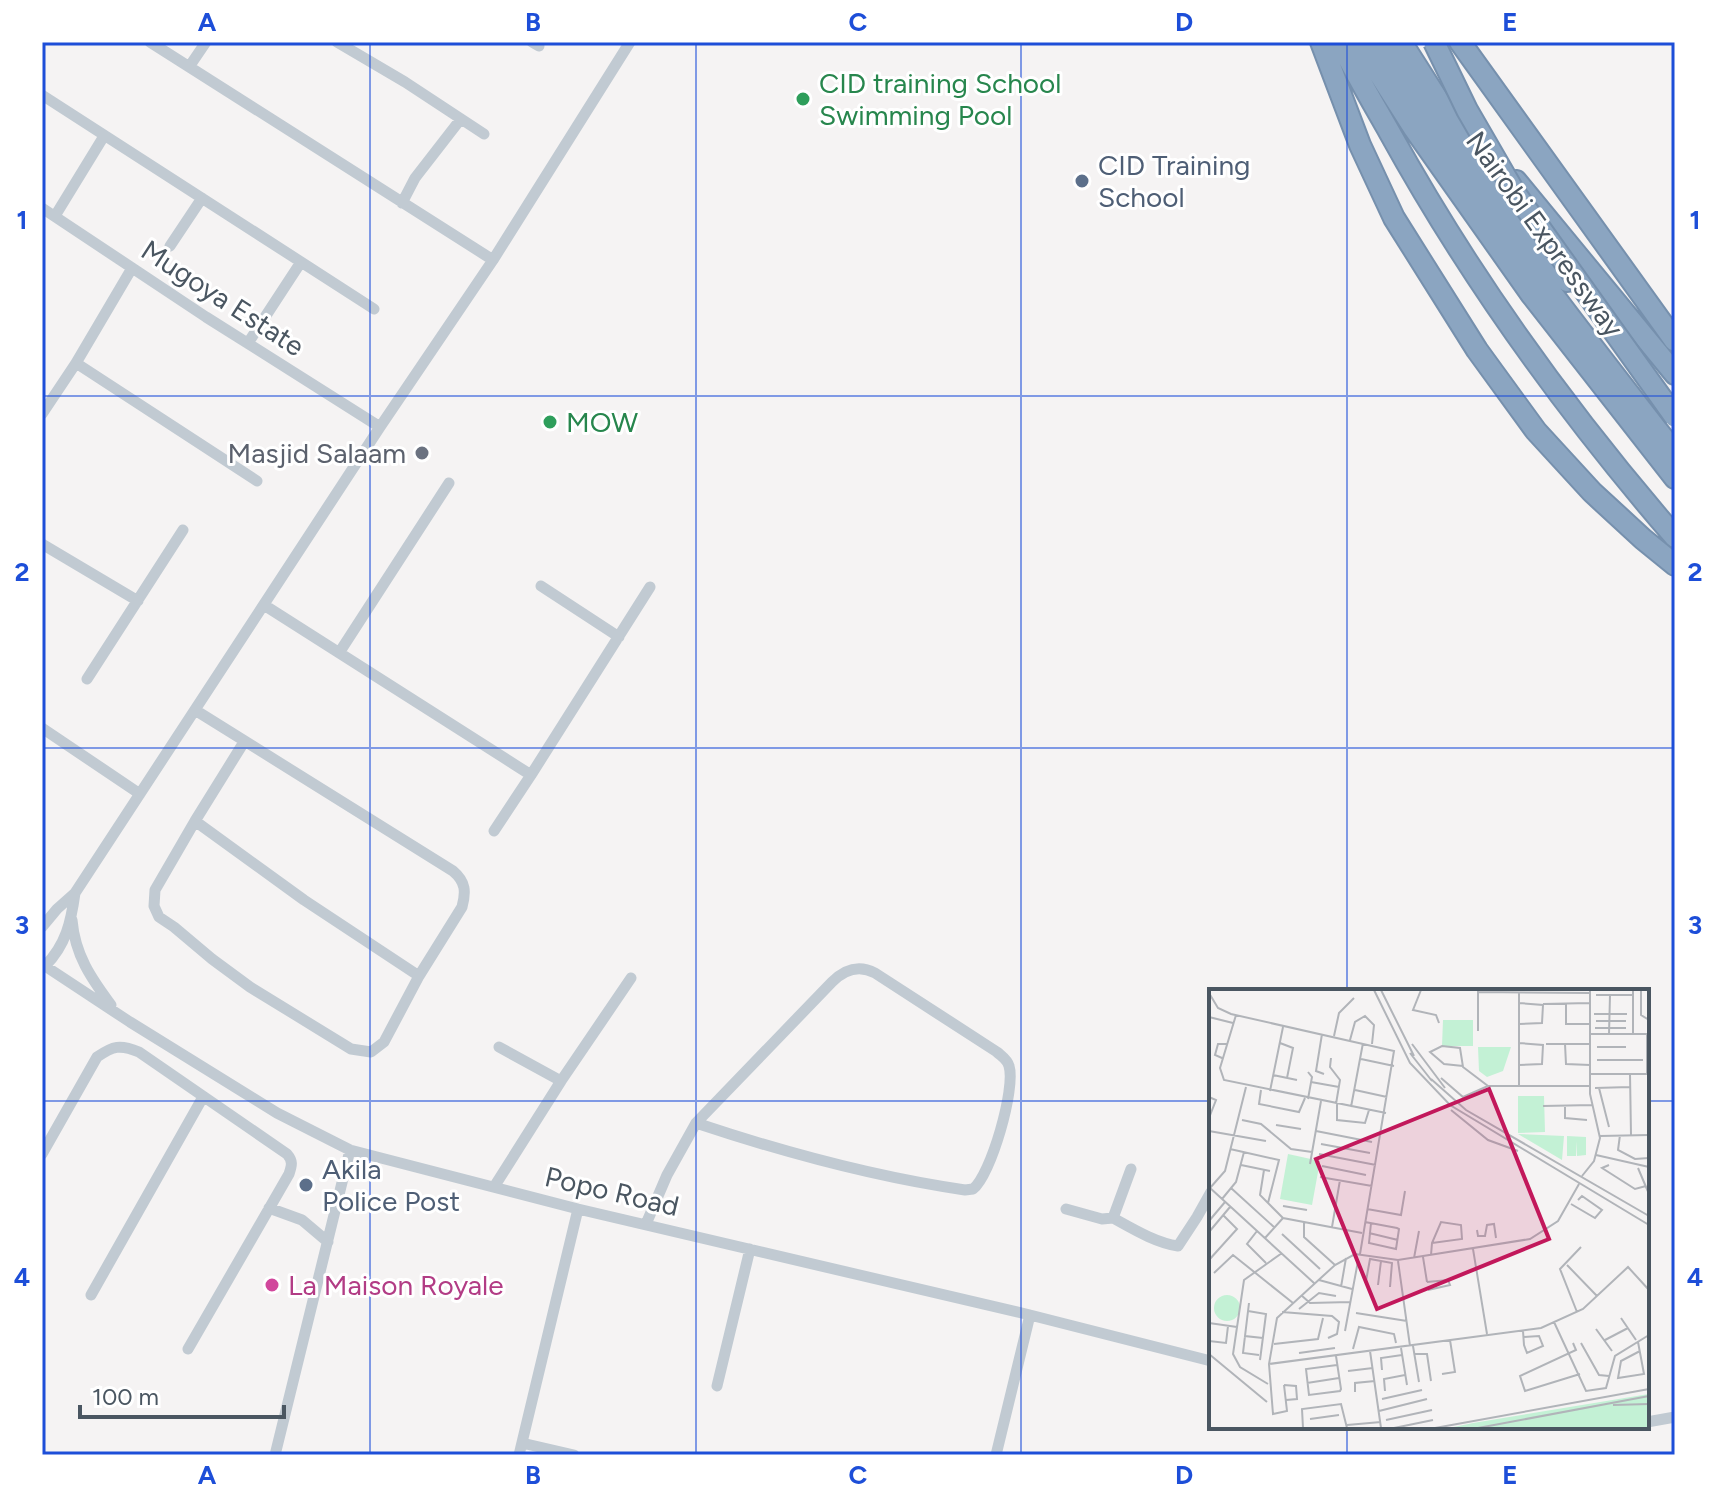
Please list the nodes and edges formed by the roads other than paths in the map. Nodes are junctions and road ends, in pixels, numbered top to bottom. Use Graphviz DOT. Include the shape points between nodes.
graph roads {
  1 [pos="150,42"];
  2 [pos="206,42"];
  3 [pos="337,42"];
  4 [pos="630,42"];
  5 [pos="1321,42"];
  6 [pos="1340,42"];
  7 [pos="1359,42"];
  8 [pos="1379,42"];
  9 [pos="1401,42"];
  10 [pos="1416,42"];
  11 [pos="1434,42"];
  12 [pos="1460,42"];
  13 [pos="189,67"];
  14 [pos="42,95"];
  15 [pos="460,120"];
  16 [pos="484,134"];
  17 [pos="104,136"];
  18 [pos="202,198"];
  19 [pos="402,203"];
  20 [pos="42,208"];
  21 [pos="55,216"];
  22 [pos="170,246"];
  23 [pos="493,260"];
  24 [pos="301,262"];
  25 [pos="132,268"];
  26 [pos="374,309"];
  27 [pos="1675,341"];
  28 [pos="248,343"];
  29 [pos="76,363"];
  30 [pos="1675,374"];
  31 [pos="42,412"];
  32 [pos="1675,419"];
  33 [pos="380,427"];
  34 [pos="1675,453"];
  35 [pos="1675,478"];
  36 [pos="257,481"];
  37 [pos="449,483"];
  38 [pos="183,530"];
  39 [pos="1675,537"];
  40 [pos="42,544"];
  41 [pos="1675,565"];
  42 [pos="541,586"];
  43 [pos="650,587"];
  44 [pos="138,601"];
  45 [pos="264,605"];
  46 [pos="619,637"];
  47 [pos="339,653"];
  48 [pos="87,679"];
  49 [pos="195,710"];
  50 [pos="42,728"];
  51 [pos="244,742"];
  52 [pos="531,775"];
  53 [pos="140,794"];
  54 [pos="195,821"];
  55 [pos="494,831"];
  56 [pos="75,893"];
  57 [pos="57,909"];
  58 [pos="42,916"];
  59 [pos="72,916"];
  60 [pos="42,927"];
  61 [pos="43,965"];
  62 [pos="419,976"];
  63 [pos="631,978"];
  64 [pos="115,1011"];
  65 [pos="499,1047"];
  66 [pos="561,1081"];
  67 [pos="203,1097"];
  68 [pos="696,1123"];
  69 [pos="350,1150"];
  70 [pos="42,1154"];
  71 [pos="1131,1169"];
  72 [pos="494,1187"];
  73 [pos="1209,1196"];
  74 [pos="269,1208"];
  75 [pos="578,1209"];
  76 [pos="1066,1209"];
  77 [pos="1113,1218"];
  78 [pos="646,1224"];
  79 [pos="328,1242"];
  80 [pos="750,1249"];
  81 [pos="91,1295"];
  82 [pos="1030,1315"];
  83 [pos="188,1349"];
  84 [pos="1209,1360"];
  85 [pos="717,1386"];
  86 [pos="1675,1417"];
  87 [pos="1649,1422"];
  88 [pos="520,1449"];
  89 [pos="275,1455"];
  90 [pos="574,1455"];
  91 [pos="996,1455"];
  1 -- 13 [label="street"];
  2 -- 13 [label="street"];
  3 -- 15 [label="street"];
  4 -- 23 [label="street"];
  5 -- 41 [label="highway" via="1394,218 1477,350 1536,431 1592,492"];
  6 -- 39 [label="highway" via="1465,260 1577,418"];
  7 -- 35 [label="highway" via="1531,294"];
  8 -- 34 [label="highway, Nairobi Expressway" via="1466,175"];
  9 -- 32 [label="highway, Nairobi Expressway, bridge" via="1489,180"];
  10 -- 30 [label="highway" via="1450,101"];
  11 -- 32 [label="highway, bridge" via="1515,193"];
  12 -- 27 [label="highway"];
  13 -- 19 [label="street"];
  14 -- 17 [label="street"];
  15 -- 16 [label="street"];
  15 -- 19 [label="street"];
  17 -- 18 [label="street"];
  17 -- 21 [label="street"];
  18 -- 22 [label="street"];
  18 -- 24 [label="street"];
  19 -- 23 [label="street"];
  20 -- 21 [label="street, Mugoya Estate"];
  21 -- 25 [label="street, Mugoya Estate"];
  23 -- 33 [label="street"];
  24 -- 26 [label="street"];
  24 -- 28 [label="street"];
  25 -- 28 [label="street, Mugoya Estate"];
  25 -- 29 [label="street"];
  28 -- 33 [label="street, Mugoya Estate"];
  29 -- 31 [label="street"];
  29 -- 36 [label="street"];
  33 -- 45 [label="street"];
  37 -- 47 [label="street"];
  38 -- 44 [label="street"];
  40 -- 44 [label="street"];
  42 -- 46 [label="street"];
  43 -- 46 [label="street"];
  44 -- 48 [label="street"];
  45 -- 47 [label="street"];
  45 -- 49 [label="street"];
  46 -- 52 [label="street"];
  47 -- 52 [label="street"];
  49 -- 51 [label="street"];
  49 -- 53 [label="street"];
  50 -- 53 [label="street"];
  51 -- 54 [label="street"];
  51 -- 62 [label="street" via="460,877 465,886 462,907"];
  52 -- 55 [label="street"];
  53 -- 56 [label="street"];
  54 -- 62 [label="street"];
  54 -- 62 [label="street" via="155,890 154,906 159,917 250,987 351,1049 371,1052 384,1042"];
  56 -- 57 [label="street"];
  56 -- 59 [label="street"];
  57 -- 58 [label="street"];
  57 -- 60 [label="street"];
  59 -- 61 [label="street" via="58,952"];
  59 -- 64 [label="street" via="81,959"];
  61 -- 64 [label="street, Popo Road"];
  63 -- 66 [label="street"];
  64 -- 69 [label="street, Popo Road" via="277,1113"];
  65 -- 66 [label="street"];
  66 -- 72 [label="street"];
  67 -- 70 [label="street" via="139,1052 112,1047 97,1057"];
  67 -- 74 [label="street" via="291,1159 289,1174"];
  67 -- 81 [label="street"];
  68 -- 68 [label="street" via="840,974 853,968 869,969 900,988 997,1052 1009,1067 995,1149 973,1189 902,1180"];
  68 -- 78 [label="street"];
  69 -- 72 [label="street, Popo Road"];
  69 -- 79 [label="street"];
  71 -- 77 [label="street"];
  72 -- 75 [label="street, Popo Road"];
  73 -- 77 [label="street" via="1178,1246"];
  74 -- 79 [label="street" via="302,1220"];
  74 -- 83 [label="street"];
  75 -- 78 [label="street, Popo Road"];
  75 -- 88 [label="street"];
  76 -- 77 [label="street"];
  78 -- 80 [label="street, Popo Road"];
  79 -- 89 [label="street"];
  80 -- 82 [label="street, Popo Road"];
  80 -- 85 [label="street"];
  82 -- 84 [label="street, Popo Road"];
  82 -- 91 [label="street"];
  86 -- 87 [label="street"];
  88 -- 90 [label="street"];
}
